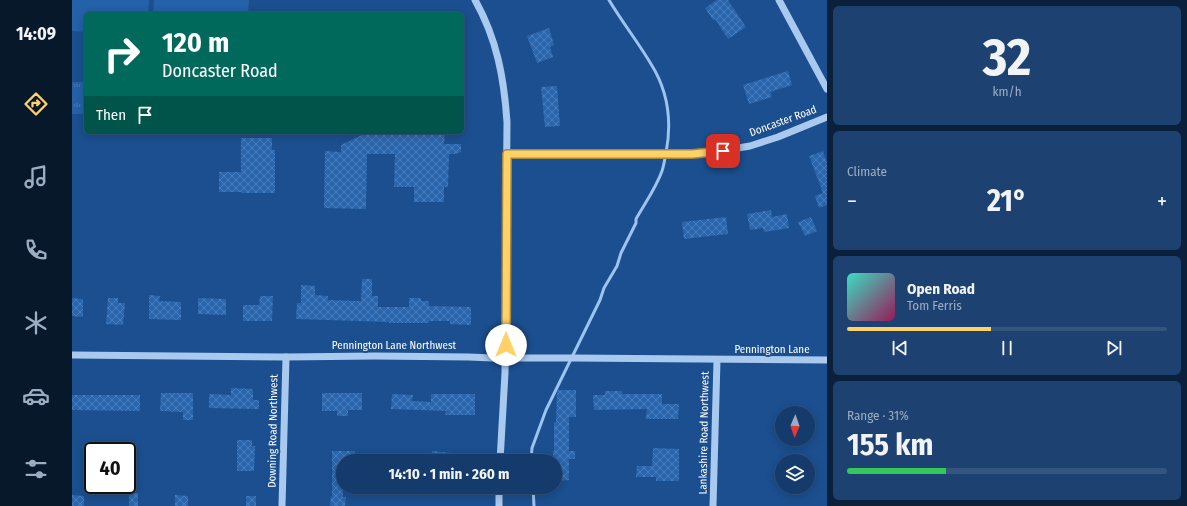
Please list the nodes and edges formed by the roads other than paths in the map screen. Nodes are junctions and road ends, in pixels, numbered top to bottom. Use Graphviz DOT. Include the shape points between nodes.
graph roads {
  1 [pos="475,0"];
  2 [pos="779,0"];
  3 [pos="827,89"];
  4 [pos="827,117"];
  5 [pos="507,154"];
  6 [pos="72,355"];
  7 [pos="286,357"];
  8 [pos="505,358"];
  9 [pos="717,360"];
  10 [pos="827,360"];
  11 [pos="500,454"];
  12 [pos="499,494"];
  13 [pos="282,506"];
  14 [pos="499,506"];
  15 [pos="713,506"];
  1 -- 5 [label="street" via="484,17 502,72"];
  2 -- 3 [label="street"];
  4 -- 5 [label="street, Doncaster Road" via="750,146 720,151 672,154"];
  5 -- 8 [label="street"];
  6 -- 7 [label="street, Pennington Lane Northwest"];
  7 -- 8 [label="street, Pennington Lane Northwest"];
  7 -- 13 [label="street, Downing Road Northwest"];
  8 -- 9 [label="street, Pennington Lane Northwest"];
  8 -- 11 [label="street"];
  9 -- 10 [label="street, Pennington Lane"];
  9 -- 15 [label="street, Lankashire Road Northwest"];
  12 -- 14 [label="street"];
}
